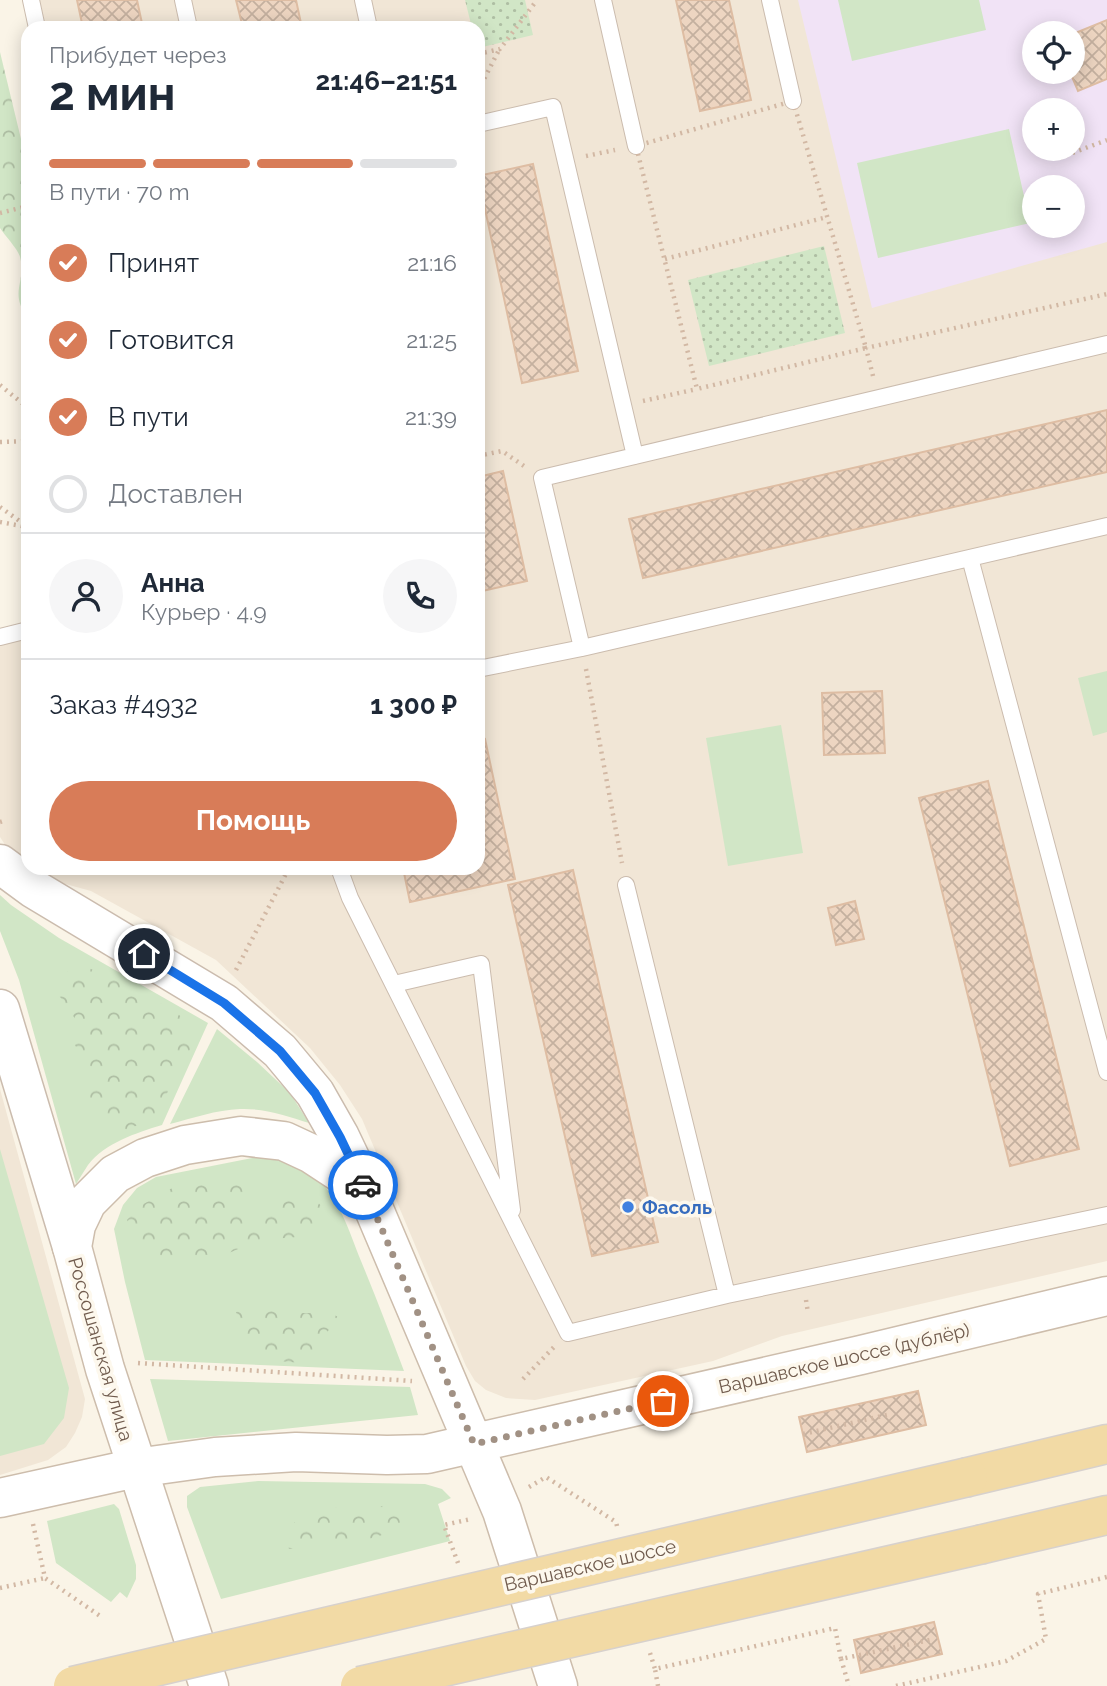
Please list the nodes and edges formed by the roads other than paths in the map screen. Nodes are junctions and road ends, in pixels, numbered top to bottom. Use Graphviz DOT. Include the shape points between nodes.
graph roads {
  1 [pos="31,0"];
  2 [pos="183,0"];
  3 [pos="363,0"];
  4 [pos="603,0"];
  5 [pos="770,0"];
  6 [pos="36,21"];
  7 [pos="188,21"];
  8 [pos="368,21"];
  9 [pos="793,101"];
  10 [pos="485,122"];
  11 [pos="636,146"];
  12 [pos="1107,344"];
  13 [pos="635,456"];
  14 [pos="1107,526"];
  15 [pos="970,558"];
  16 [pos="21,632"];
  17 [pos="0,637"];
  18 [pos="582,648"];
  19 [pos="485,668"];
  20 [pos="0,864"];
  21 [pos="341,875"];
  22 [pos="626,885"];
  23 [pos="394,984"];
  24 [pos="0,1009"];
  25 [pos="1107,1072"];
  26 [pos="373,1207"];
  27 [pos="1107,1215"];
  28 [pos="514,1223"];
  29 [pos="72,1247"];
  30 [pos="727,1295"];
  31 [pos="1107,1296"];
  32 [pos="474,1444"];
  33 [pos="1107,1444"];
  34 [pos="136,1468"];
  35 [pos="13,1495"];
  36 [pos="1107,1515"];
  37 [pos="73,1686"];
  38 [pos="209,1686"];
  39 [pos="360,1686"];
  40 [pos="558,1686"];
  1 -- 6 [label="lane"];
  2 -- 7 [label="lane"];
  3 -- 8 [label="lane"];
  4 -- 11 [label="lane"];
  5 -- 9 [label="lane"];
  10 -- 13 [label="lane" via="553,107"];
  12 -- 13 [label="lane"];
  13 -- 18 [label="lane" via="542,478"];
  14 -- 15 [label="lane"];
  15 -- 18 [label="lane"];
  15 -- 25 [label="lane"];
  16 -- 17 [label="lane"];
  18 -- 19 [label="lane"];
  20 -- 26 [label="main road" via="224,1003 280,1051 315,1093"];
  21 -- 23 [label="lane"];
  22 -- 30 [label="lane"];
  23 -- 28 [label="lane"];
  23 -- 28 [label="lane" via="481,964"];
  24 -- 29 [label="main road, Россошанская улица"];
  26 -- 29 [label="main road" via="344,1175 312,1154 284,1141 241,1136 184,1145 116,1174 87,1202"];
  26 -- 32 [label="main road"];
  27 -- 30 [label="lane"];
  28 -- 30 [label="lane" via="568,1333"];
  29 -- 34 [label="main road, Россошанская улица"];
  31 -- 32 [label="main road, Варшавское шоссе (дублёр)"];
  32 -- 34 [label="main road, Варшавское шоссе (дублёр)" via="427,1454 296,1452"];
  32 -- 40 [label="main road" via="502,1511"];
  33 -- 37 [label="main road, Варшавское шоссе, bridge"];
  34 -- 35 [label="main road, Варшавское шоссе (дублёр)"];
  34 -- 38 [label="main road, Россошанская улица"];
  36 -- 39 [label="main road, bridge"];
}
